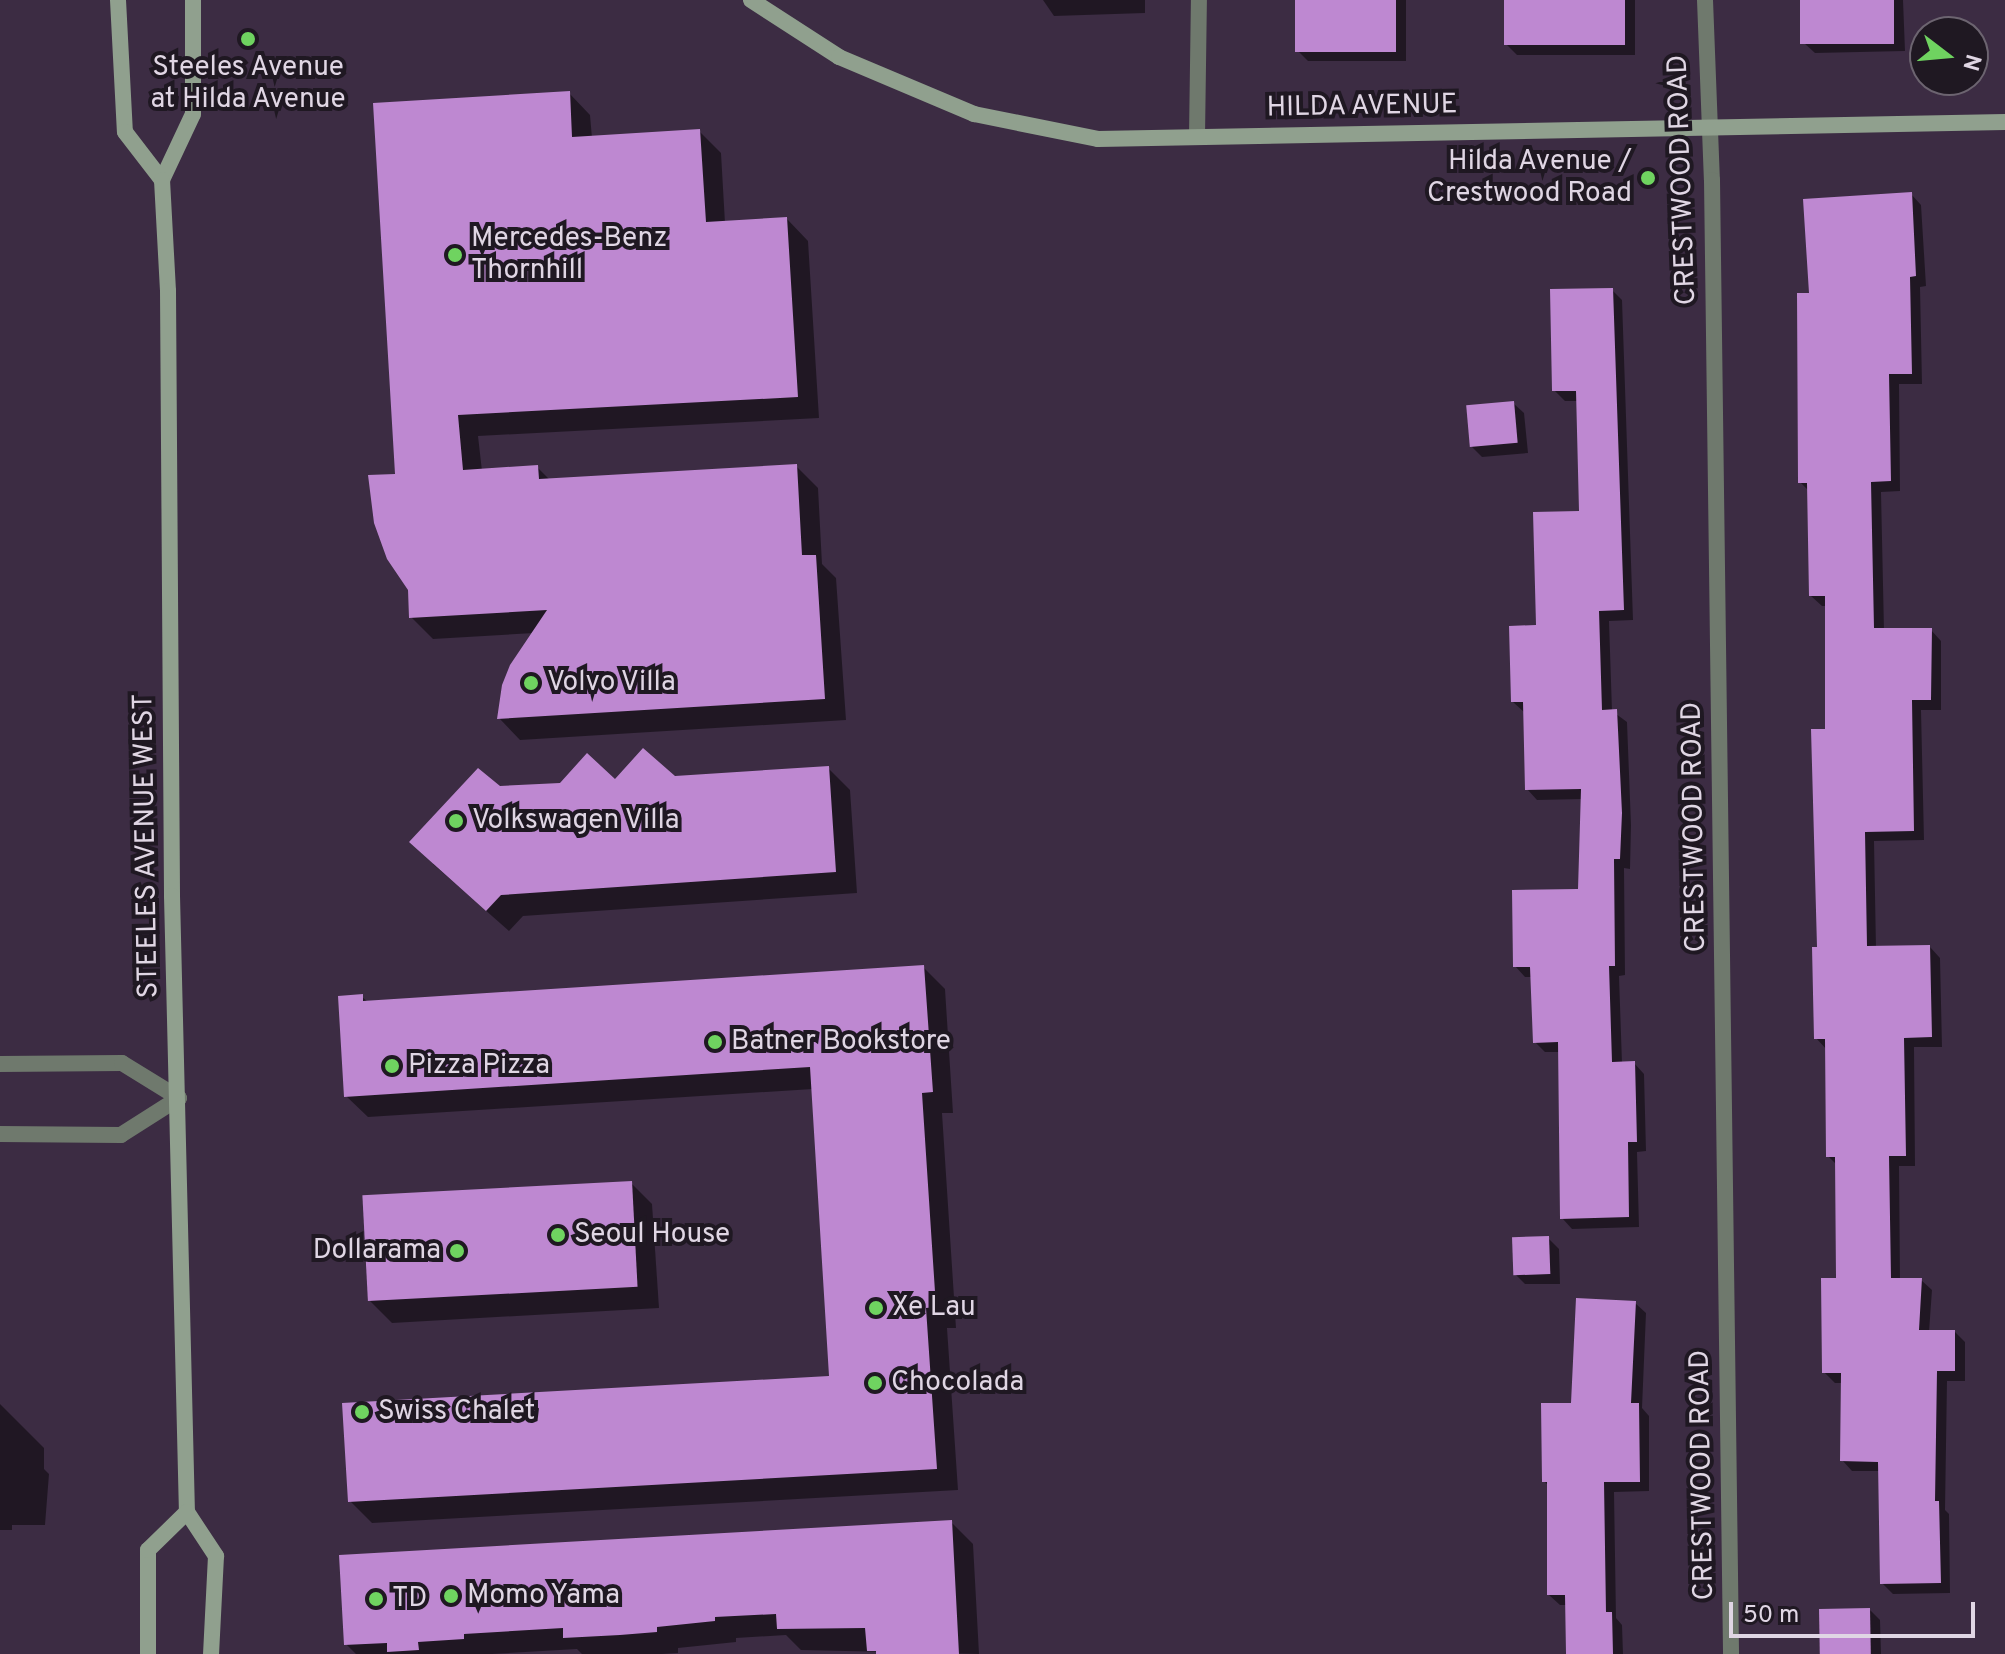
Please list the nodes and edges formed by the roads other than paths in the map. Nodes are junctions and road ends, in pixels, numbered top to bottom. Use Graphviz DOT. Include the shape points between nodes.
graph roads {
  1 [pos="118,0"];
  2 [pos="193,0"];
  3 [pos="751,0"];
  4 [pos="1199,0"];
  5 [pos="1705,0"];
  6 [pos="2005,122"];
  7 [pos="1710,126"];
  8 [pos="1197,137"];
  9 [pos="162,180"];
  10 [pos="0,1064"];
  11 [pos="179,1098"];
  12 [pos="0,1134"];
  13 [pos="187,1512"];
  14 [pos="148,1654"];
  15 [pos="211,1654"];
  16 [pos="1731,1654"];
  1 -- 9 [label="main road" via="125,132"];
  2 -- 9 [label="main road, STEELES AVENUE WEST" via="193,114"];
  3 -- 8 [label="main road, HILDA AVENUE" via="839,57 974,114 1098,139"];
  4 -- 8 [label="street"];
  5 -- 7 [label="street, CRESTWOOD ROAD"];
  6 -- 7 [label="main road, HILDA AVENUE"];
  7 -- 8 [label="main road, HILDA AVENUE"];
  7 -- 16 [label="street, CRESTWOOD ROAD"];
  9 -- 11 [label="main road, STEELES AVENUE WEST"];
  10 -- 11 [label="street" via="122,1063"];
  11 -- 12 [label="street" via="121,1135"];
  11 -- 13 [label="main road, STEELES AVENUE WEST"];
  13 -- 14 [label="main road" via="148,1550"];
  13 -- 15 [label="main road" via="216,1556"];
}
